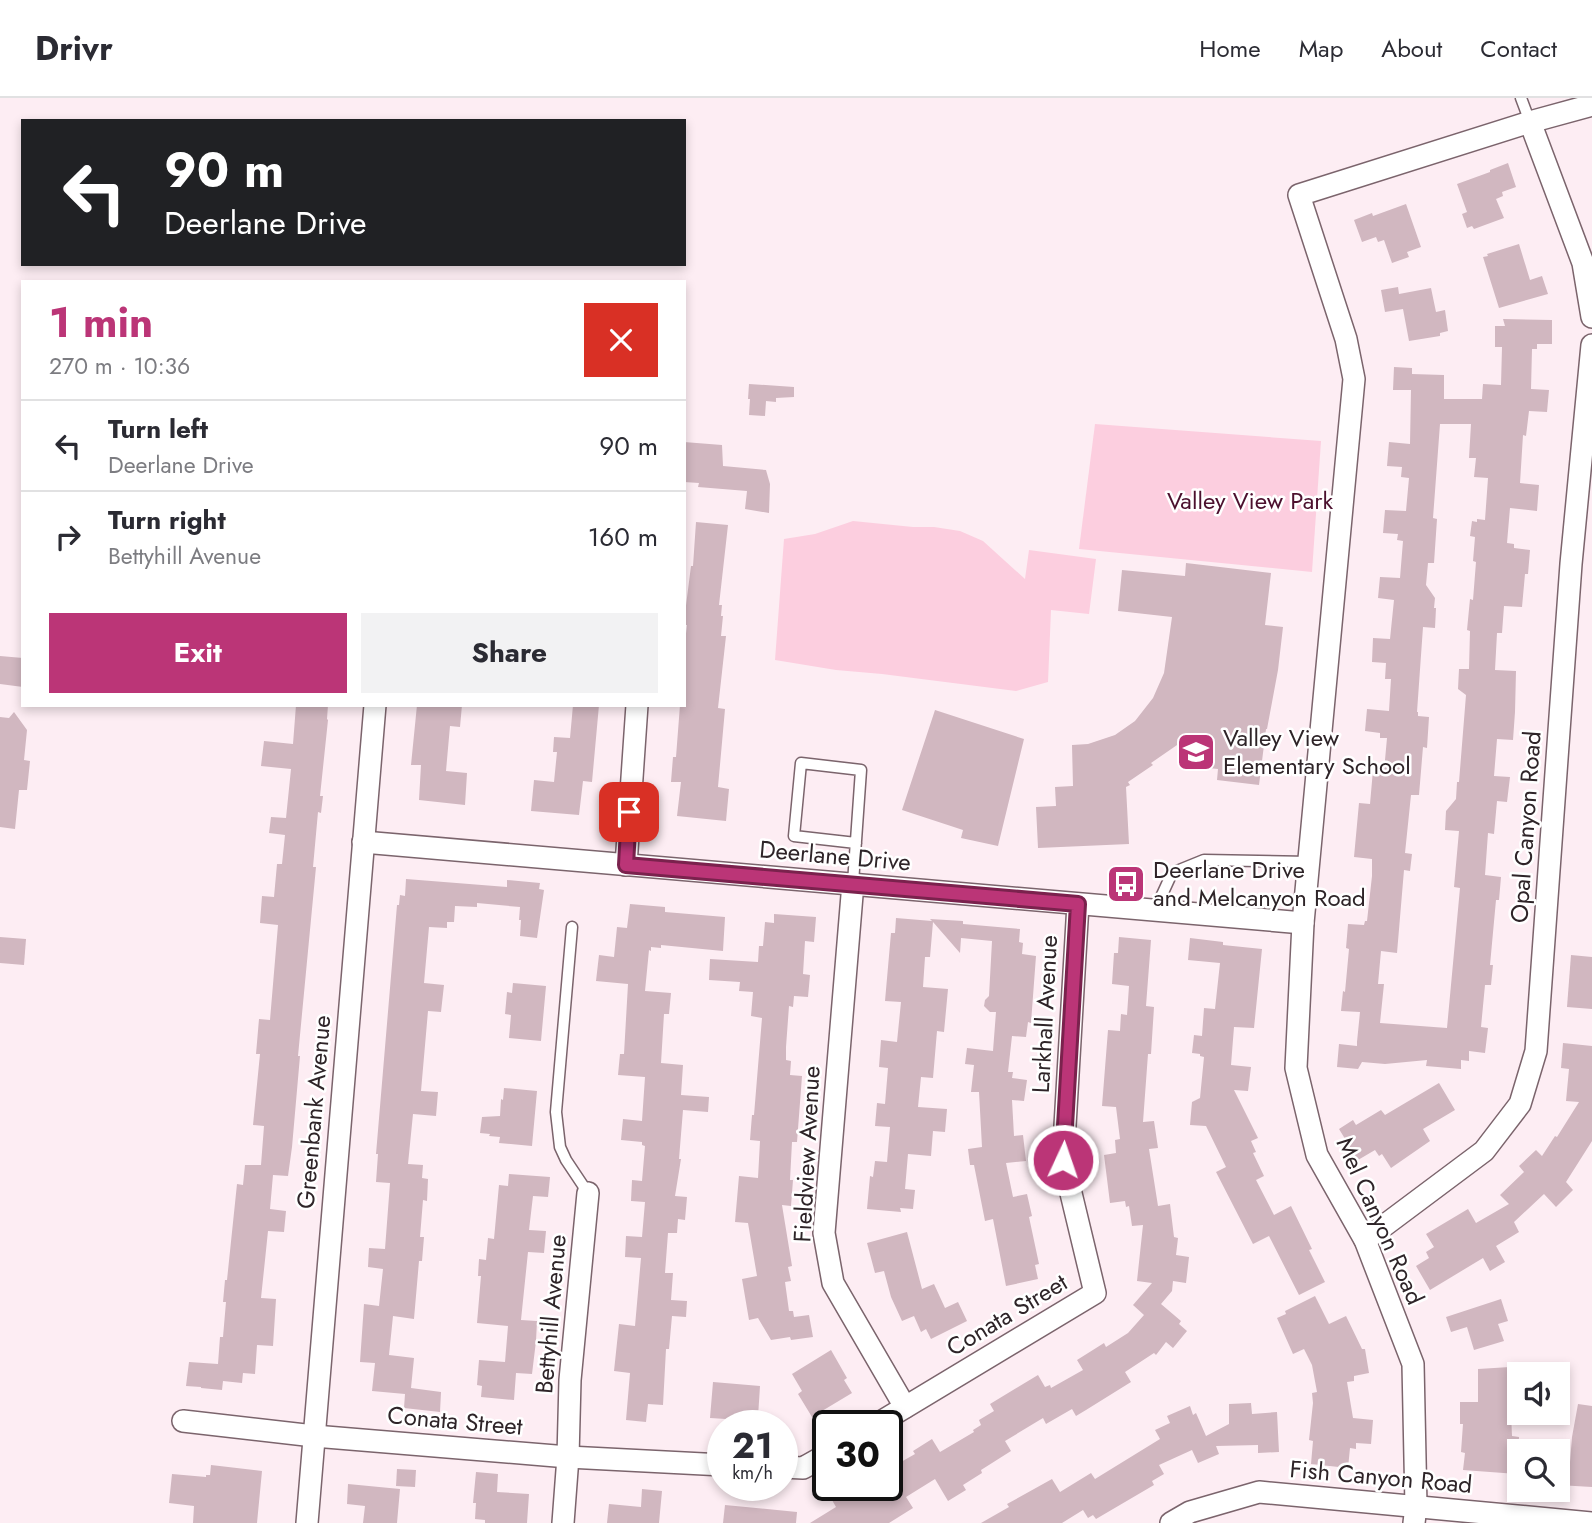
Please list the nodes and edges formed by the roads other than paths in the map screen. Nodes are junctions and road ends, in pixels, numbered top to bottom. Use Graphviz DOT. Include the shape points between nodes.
graph roads {
  1 [pos="1521,98"];
  2 [pos="1592,104"];
  3 [pos="1530,122"];
  4 [pos="1592,317"];
  5 [pos="1592,345"];
  6 [pos="375,707"];
  7 [pos="637,707"];
  8 [pos="363,842"];
  9 [pos="856,843"];
  10 [pos="1309,862"];
  11 [pos="626,865"];
  12 [pos="853,883"];
  13 [pos="1078,904"];
  14 [pos="1155,910"];
  15 [pos="1303,923"];
  16 [pos="572,928"];
  17 [pos="588,1193"];
  18 [pos="1365,1240"];
  19 [pos="1095,1293"];
  20 [pos="905,1407"];
  21 [pos="900,1410"];
  22 [pos="183,1421"];
  23 [pos="314,1436"];
  24 [pos="568,1457"];
  25 [pos="707,1464"];
  26 [pos="1415,1515"];
  27 [pos="307,1523"];
  28 [pos="563,1523"];
  29 [pos="1171,1523"];
  30 [pos="1592,1523"];
  1 -- 3 [label="lane"];
  2 -- 3 [label="street"];
  3 -- 4 [label="street" via="1583,263"];
  3 -- 10 [label="street, Mel Canyon Road" via="1299,195 1346,339 1354,379"];
  5 -- 18 [label="street, Opal Canyon Road" via="1571,565 1536,1051 1520,1104 1484,1151"];
  6 -- 8 [label="street, Greenbank Avenue"];
  7 -- 11 [label="street"];
  8 -- 11 [label="street, Deerlane Drive"];
  8 -- 23 [label="street, Greenbank Avenue"];
  9 -- 9 [label="lane" via="861,770 801,764 794,836"];
  9 -- 12 [label="lane"];
  10 -- 14 [label="lane" via="1204,860 1172,873"];
  10 -- 15 [label="street, Mel Canyon Road"];
  11 -- 12 [label="street, Deerlane Drive"];
  12 -- 13 [label="street, Deerlane Drive"];
  12 -- 20 [label="street, Fieldview Avenue" via="824,1233 833,1283"];
  13 -- 14 [label="street, Deerlane Drive"];
  13 -- 19 [label="street, Larkhall Avenue" via="1063,1160"];
  14 -- 15 [label="street, Deerlane Drive"];
  15 -- 18 [label="street, Mel Canyon Road" via="1296,1068 1317,1155"];
  16 -- 17 [label="lane" via="556,1112 560,1147"];
  17 -- 24 [label="street, Bettyhill Avenue" via="570,1380"];
  18 -- 26 [label="street, Mel Canyon Road" via="1413,1364"];
  19 -- 20 [label="street, Conata Street"];
  20 -- 21 [label="street, Conata Street"];
  22 -- 23 [label="street, Conata Street"];
  23 -- 24 [label="street, Conata Street"];
  23 -- 27 [label="street, Greenbank Avenue"];
  24 -- 25 [label="street, Conata Street"];
  24 -- 28 [label="street, Bettyhill Avenue"];
  26 -- 29 [label="street, Fish Canyon Road" via="1259,1492 1189,1512"];
  26 -- 30 [label="street, Fish Canyon Road"];
}
